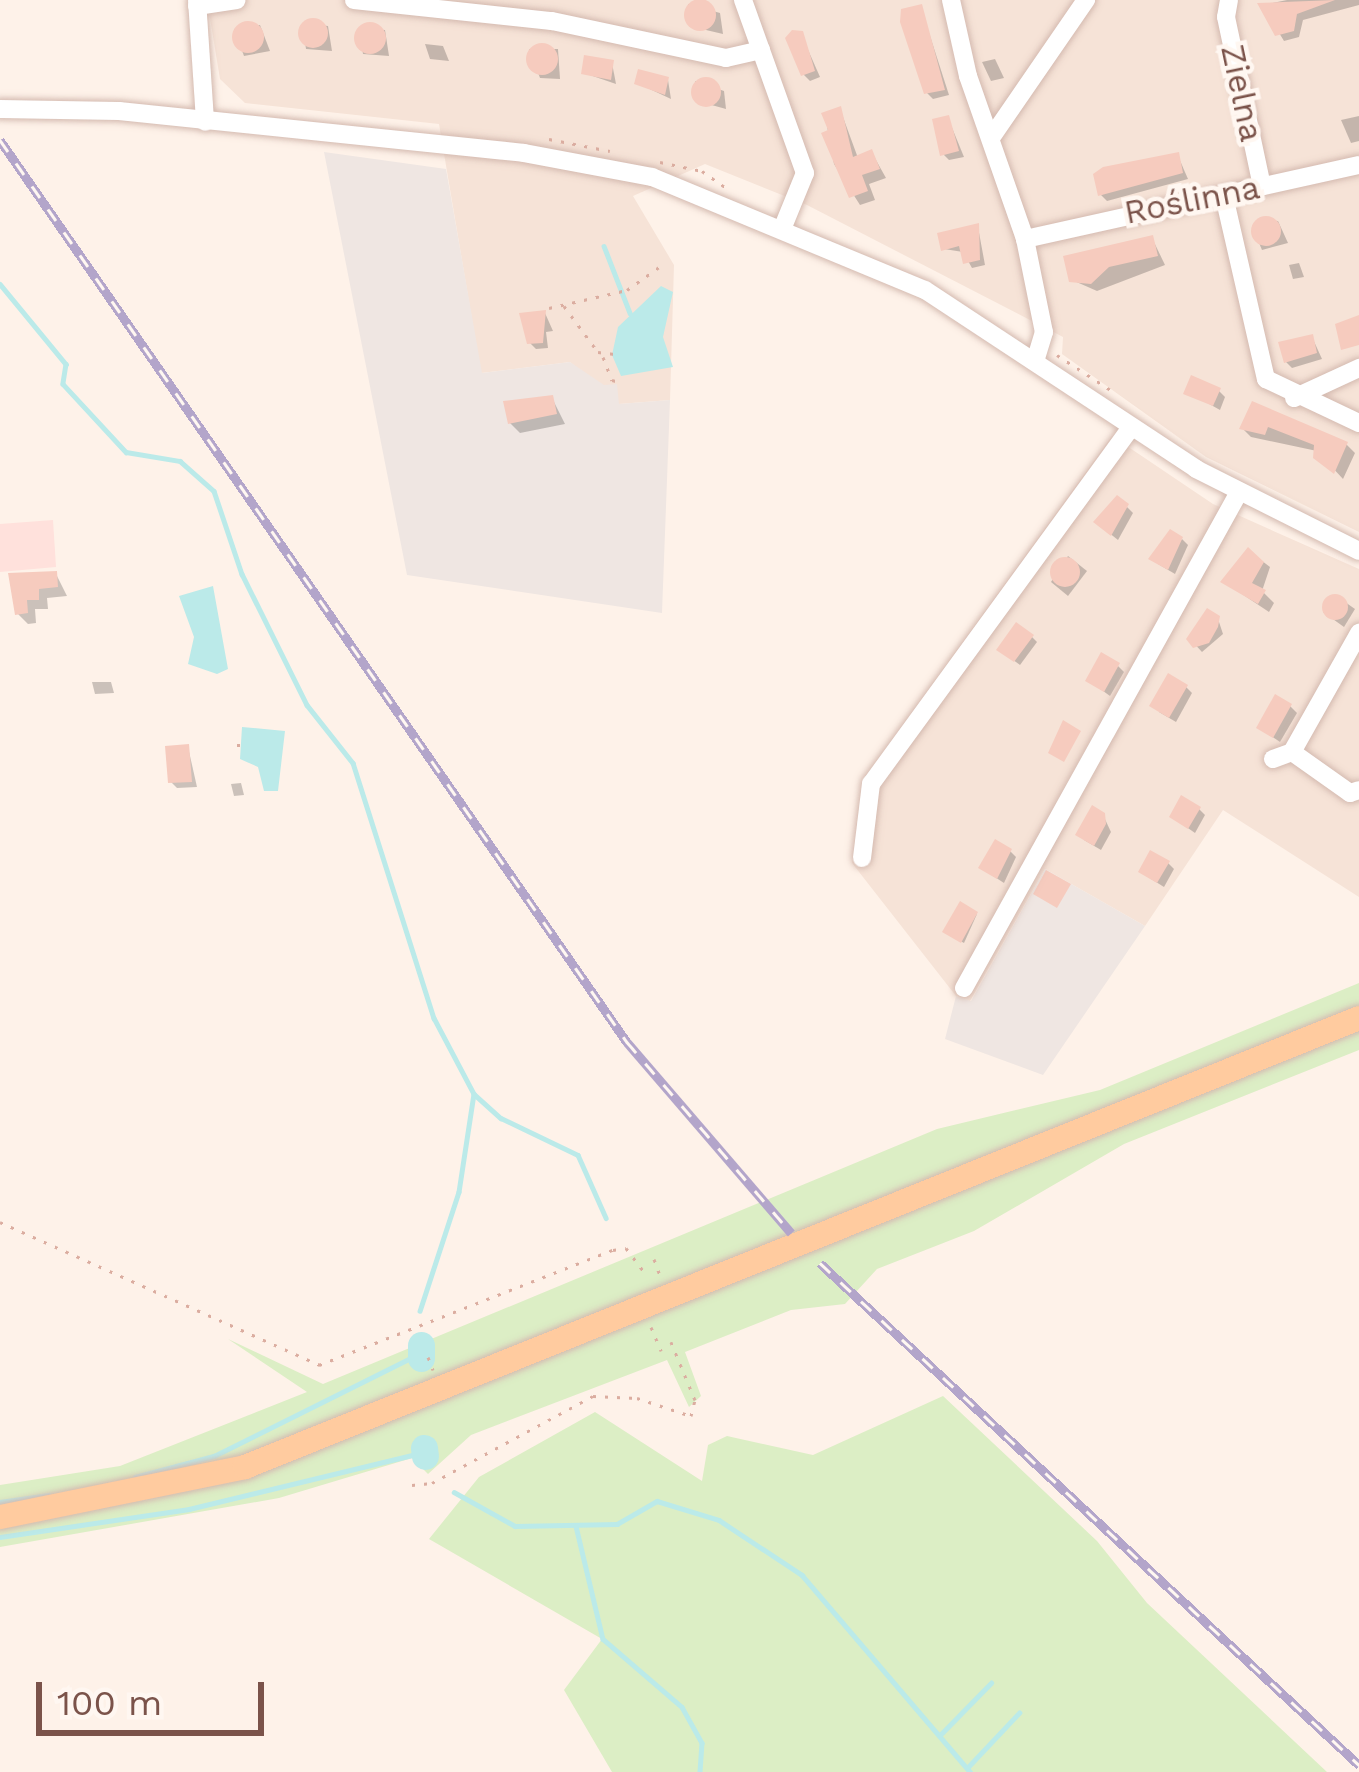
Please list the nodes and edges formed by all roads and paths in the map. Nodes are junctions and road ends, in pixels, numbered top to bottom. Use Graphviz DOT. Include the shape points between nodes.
graph roads {
  1 [pos="237,0"];
  2 [pos="354,0"];
  3 [pos="742,0"];
  4 [pos="951,0"];
  5 [pos="1086,0"];
  6 [pos="1229,0"];
  7 [pos="197,3"];
  8 [pos="761,50"];
  9 [pos="0,109"];
  10 [pos="205,122"];
  11 [pos="991,139"];
  12 [pos="1359,165"];
  13 [pos="1262,186"];
  14 [pos="1224,196"];
  15 [pos="783,227"];
  16 [pos="1025,239"];
  17 [pos="662,265"];
  18 [pos="564,306"];
  19 [pos="549,308"];
  20 [pos="602,355"];
  21 [pos="620,356"];
  22 [pos="1046,356"];
  23 [pos="1359,368"];
  24 [pos="623,383"];
  25 [pos="1294,398"];
  26 [pos="1122,406"];
  27 [pos="1359,423"];
  28 [pos="1131,427"];
  29 [pos="1239,492"];
  30 [pos="1359,551"];
  31 [pos="1359,634"];
  32 [pos="237,745"];
  33 [pos="247,745"];
  34 [pos="1359,790"];
  35 [pos="862,858"];
  36 [pos="964,988"];
  37 [pos="1359,1018"];
  38 [pos="0,1222"];
  39 [pos="654,1259"];
  40 [pos="644,1272"];
  41 [pos="664,1286"];
  42 [pos="651,1327"];
  43 [pos="671,1342"];
  44 [pos="661,1351"];
  45 [pos="412,1485"];
  46 [pos="0,1516"];
  1 -- 7 [label="street"];
  2 -- 8 [label="street" via="610,30 726,58"];
  3 -- 8 [label="street"];
  4 -- 11 [label="street"];
  5 -- 11 [label="street"];
  6 -- 13 [label="street, Zielna"];
  7 -- 10 [label="street"];
  8 -- 15 [label="street" via="805,173"];
  9 -- 10 [label="street"];
  10 -- 15 [label="street" via="594,163"];
  11 -- 16 [label="street"];
  12 -- 13 [label="street, Roślinna"];
  13 -- 14 [label="street, Roślinna"];
  14 -- 16 [label="street, Roślinna"];
  14 -- 25 [label="street" via="1265,379"];
  15 -- 22 [label="street"];
  16 -- 22 [label="street"];
  17 -- 18 [label="path" via="622,291"];
  18 -- 19 [label="path"];
  18 -- 20 [label="path"];
  20 -- 21 [label="path"];
  20 -- 24 [label="path" via="612,380"];
  22 -- 26 [label="path" via="1114,392"];
  22 -- 28 [label="street"];
  23 -- 25 [label="street"];
  25 -- 27 [label="street"];
  28 -- 29 [label="street"];
  28 -- 35 [label="street" via="871,784"];
  29 -- 30 [label="street"];
  29 -- 36 [label="street"];
  31 -- 34 [label="street" via="1283,755 1350,793"];
  32 -- 33 [label="path"];
  37 -- 46 [label="main road" via="245,1467"];
  38 -- 40 [label="path" via="295,1361 319,1365 613,1250 626,1248"];
  39 -- 41 [label="path"];
  42 -- 44 [label="path"];
  43 -- 45 [label="path" via="695,1400 691,1416 637,1398 592,1396 431,1483"];
}
